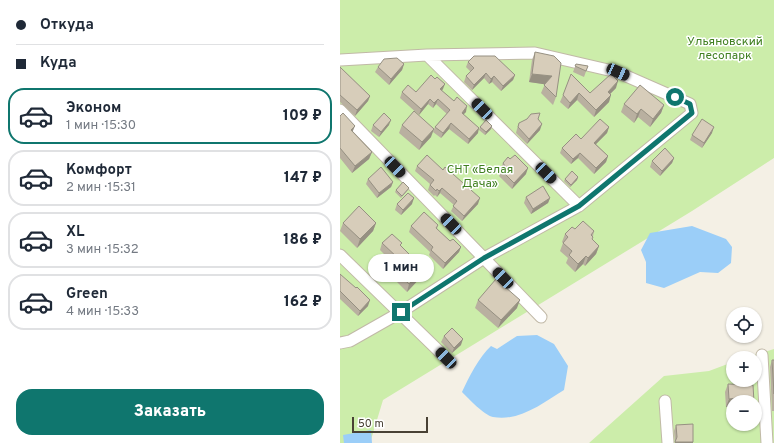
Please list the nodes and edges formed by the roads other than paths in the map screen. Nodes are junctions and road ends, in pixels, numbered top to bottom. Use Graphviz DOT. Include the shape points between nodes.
graph roads {
  1 [pos="427,55"];
  2 [pos="340,60"];
  3 [pos="340,110"];
  4 [pos="579,206"];
  5 [pos="340,255"];
  6 [pos="484,258"];
  7 [pos="401,312"];
  8 [pos="540,317"];
  9 [pos="340,343"];
  10 [pos="762,355"];
  11 [pos="446,358"];
  12 [pos="665,401"];
  13 [pos="668,443"];
  14 [pos="767,443"];
  1 -- 2 [label="street"];
  1 -- 4 [label="street"];
  1 -- 4 [label="street" via="535,53 618,72 690,104 692,113"];
  3 -- 6 [label="street"];
  4 -- 6 [label="street"];
  5 -- 7 [label="street"];
  6 -- 7 [label="street"];
  6 -- 8 [label="street"];
  7 -- 9 [label="street" via="350,341"];
  7 -- 11 [label="street"];
  10 -- 14 [label="street"];
  12 -- 13 [label="street"];
}
